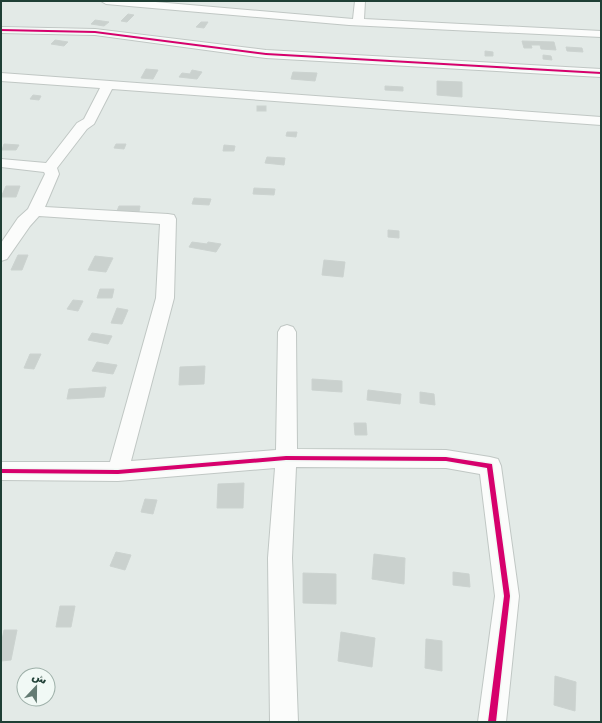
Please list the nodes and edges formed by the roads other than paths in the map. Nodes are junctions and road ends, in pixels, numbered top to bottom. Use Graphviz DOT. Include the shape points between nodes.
graph roads {
  1 [pos="106,1"];
  2 [pos="360,1"];
  3 [pos="358,22"];
  4 [pos="1,30"];
  5 [pos="601,34"];
  6 [pos="601,73"];
  7 [pos="1,77"];
  8 [pos="108,85"];
  9 [pos="601,122"];
  10 [pos="1,163"];
  11 [pos="50,168"];
  12 [pos="34,211"];
  13 [pos="1,255"];
  14 [pos="287,332"];
  15 [pos="286,458"];
  16 [pos="1,471"];
  17 [pos="118,472"];
  18 [pos="284,722"];
  19 [pos="492,722"];
  1 -- 3 [label="street"];
  2 -- 3 [label="street"];
  3 -- 5 [label="street"];
  4 -- 6 [label="street" via="95,32 266,54"];
  7 -- 8 [label="street"];
  8 -- 9 [label="street"];
  8 -- 11 [label="street" via="89,121 82,126"];
  10 -- 11 [label="street"];
  11 -- 12 [label="street" via="52,174"];
  12 -- 13 [label="street"];
  12 -- 17 [label="street" via="168,219 165,298"];
  14 -- 15 [label="street"];
  15 -- 17 [label="street"];
  15 -- 18 [label="street" via="280,558"];
  15 -- 19 [label="street" via="446,459 490,466 507,596"];
  16 -- 17 [label="street"];
}
